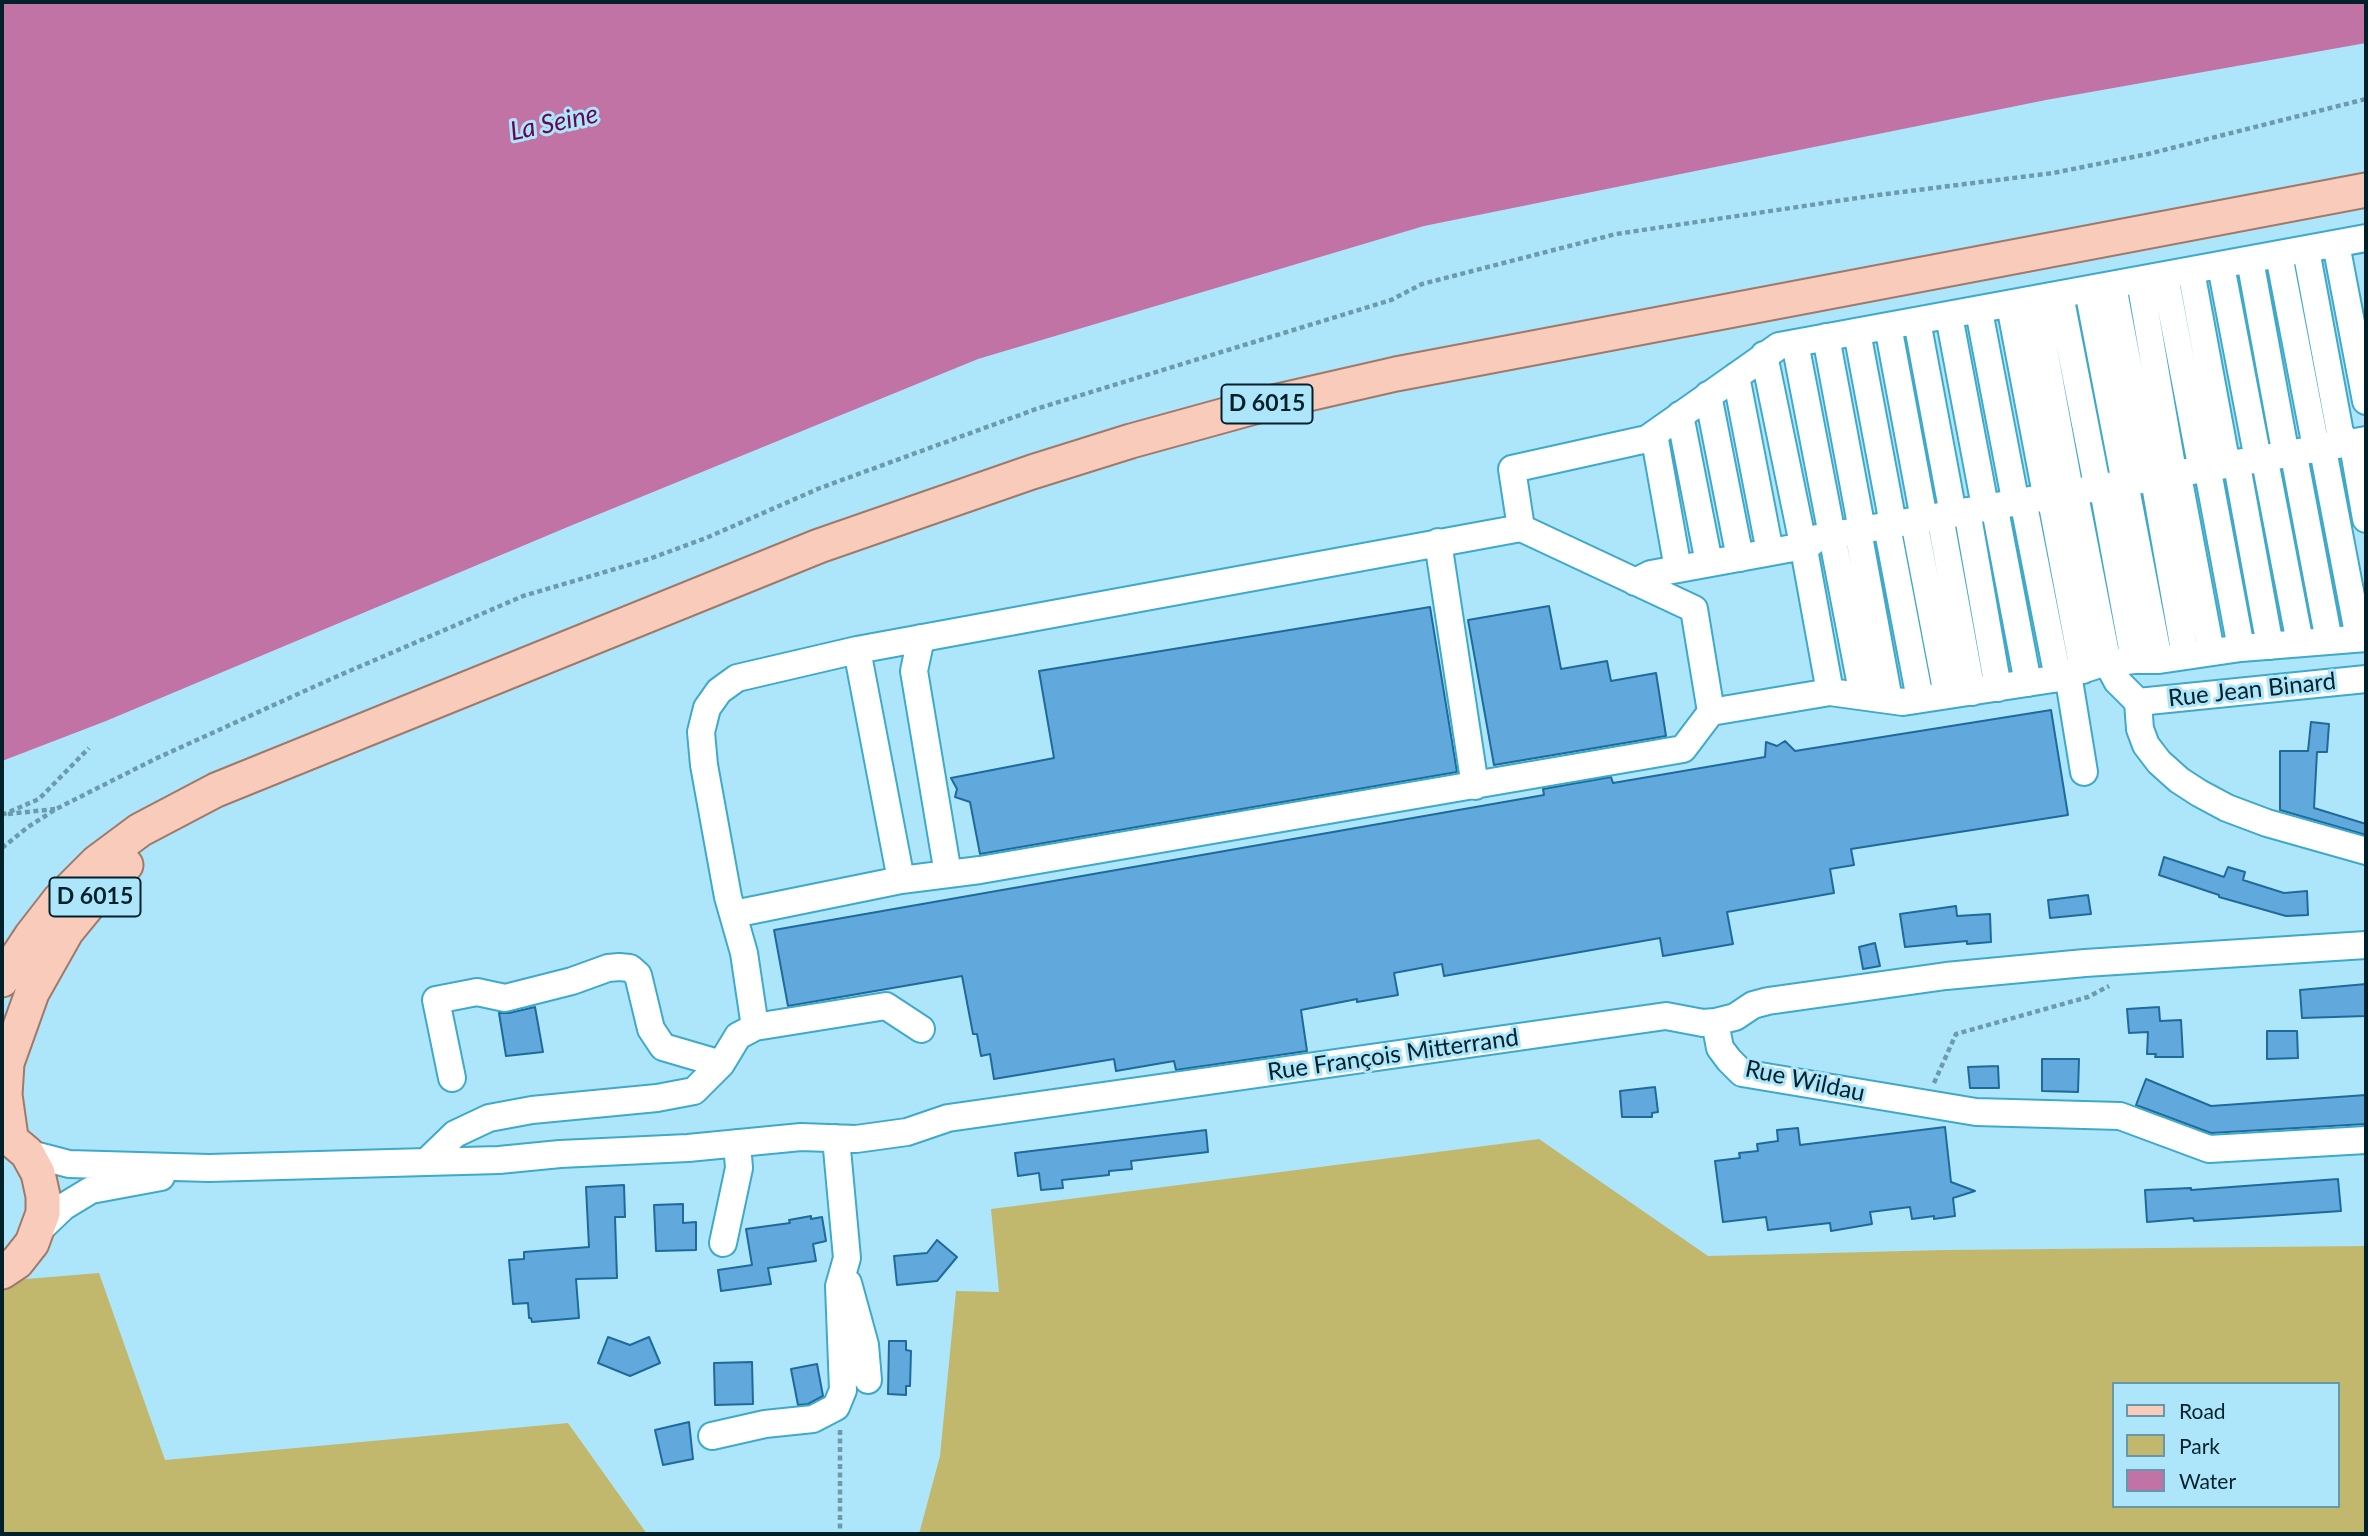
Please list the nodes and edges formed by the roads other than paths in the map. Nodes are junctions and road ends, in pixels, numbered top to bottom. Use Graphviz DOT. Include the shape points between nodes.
graph roads {
  1 [pos="2366,190"];
  2 [pos="2366,239"];
  3 [pos="2336,244"];
  4 [pos="2306,250"];
  5 [pos="2279,255"];
  6 [pos="2250,260"];
  7 [pos="2221,266"];
  8 [pos="2191,271"];
  9 [pos="2152,278"];
  10 [pos="2101,288"];
  11 [pos="2035,300"];
  12 [pos="1979,311"];
  13 [pos="1949,316"];
  14 [pos="1917,321"];
  15 [pos="1888,326"];
  16 [pos="1857,332"];
  17 [pos="1826,337"];
  18 [pos="1795,343"];
  19 [pos="1765,355"];
  20 [pos="1736,376"];
  21 [pos="1708,395"];
  22 [pos="2366,401"];
  23 [pos="1680,415"];
  24 [pos="1654,434"];
  25 [pos="2357,441"];
  26 [pos="2320,448"];
  27 [pos="2289,453"];
  28 [pos="2262,458"];
  29 [pos="2233,464"];
  30 [pos="2205,468"];
  31 [pos="2164,476"];
  32 [pos="2113,485"];
  33 [pos="2060,495"];
  34 [pos="2021,502"];
  35 [pos="2366,519"];
  36 [pos="1919,520"];
  37 [pos="1521,528"];
  38 [pos="1831,536"];
  39 [pos="1438,542"];
  40 [pos="1804,549"];
  41 [pos="1770,552"];
  42 [pos="1740,558"];
  43 [pos="1709,564"];
  44 [pos="1678,569"];
  45 [pos="1635,582"];
  46 [pos="921,638"];
  47 [pos="2362,638"];
  48 [pos="2329,641"];
  49 [pos="2300,643"];
  50 [pos="2270,646"];
  51 [pos="2241,648"];
  52 [pos="857,650"];
  53 [pos="2198,654"];
  54 [pos="2102,667"];
  55 [pos="2366,679"];
  56 [pos="2028,683"];
  57 [pos="1998,688"];
  58 [pos="1830,692"];
  59 [pos="1960,693"];
  60 [pos="1876,698"];
  61 [pos="1920,699"];
  62 [pos="2138,702"];
  63 [pos="1711,712"];
  64 [pos="2084,772"];
  65 [pos="1475,786"];
  66 [pos="216,790"];
  67 [pos="2366,851"];
  68 [pos="948,874"];
  69 [pos="901,880"];
  70 [pos="734,914"];
  71 [pos="2366,945"];
  72 [pos="2,981"];
  73 [pos="1715,1022"];
  74 [pos="755,1027"];
  75 [pos="921,1030"];
  76 [pos="722,1064"];
  77 [pos="452,1078"];
  78 [pos="836,1138"];
  79 [pos="2366,1140"];
  80 [pos="13,1141"];
  81 [pos="737,1143"];
  82 [pos="426,1162"];
  83 [pos="209,1168"];
  84 [pos="38,1231"];
  85 [pos="723,1243"];
  86 [pos="2,1272"];
  87 [pos="843,1272"];
  88 [pos="867,1380"];
  89 [pos="712,1436"];
  1 -- 66 [label="main road, D 6015" via="1396,374 1131,441 819,546"];
  2 -- 3 [label="street"];
  3 -- 4 [label="street"];
  3 -- 22 [label="street"];
  4 -- 5 [label="street"];
  4 -- 25 [label="street" via="2340,433"];
  5 -- 6 [label="street"];
  5 -- 26 [label="street" via="2314,437"];
  6 -- 7 [label="street"];
  6 -- 27 [label="street"];
  7 -- 8 [label="street"];
  7 -- 28 [label="street" via="2256,449"];
  8 -- 9 [label="street"];
  8 -- 29 [label="street" via="2225,455"];
  9 -- 10 [label="street"];
  9 -- 30 [label="street"];
  9 -- 31 [label="street"];
  10 -- 11 [label="street"];
  10 -- 31 [label="street" via="2148,470"];
  10 -- 32 [label="street"];
  11 -- 12 [label="street"];
  11 -- 32 [label="street" via="2096,480"];
  11 -- 33 [label="street" via="2069,485"];
  12 -- 13 [label="street"];
  12 -- 34 [label="street" via="2014,494"];
  13 -- 14 [label="street"];
  13 -- 36 [label="street" via="1984,500"];
  14 -- 15 [label="street"];
  14 -- 36 [label="street"];
  15 -- 16 [label="street"];
  15 -- 36 [label="street"];
  16 -- 17 [label="street"];
  16 -- 36 [label="street"];
  17 -- 18 [label="street"];
  17 -- 36 [label="street"];
  18 -- 19 [label="street"];
  18 -- 38 [label="street"];
  19 -- 20 [label="street"];
  19 -- 40 [label="street"];
  20 -- 21 [label="street"];
  20 -- 41 [label="street"];
  21 -- 23 [label="street"];
  21 -- 42 [label="street"];
  23 -- 24 [label="street"];
  23 -- 43 [label="street"];
  24 -- 37 [label="street" via="1512,469"];
  24 -- 44 [label="street"];
  25 -- 26 [label="street"];
  25 -- 35 [label="street" via="2354,451"];
  26 -- 27 [label="street"];
  26 -- 47 [label="street"];
  27 -- 28 [label="street"];
  27 -- 48 [label="street" via="2295,461"];
  28 -- 29 [label="street"];
  28 -- 49 [label="street"];
  29 -- 30 [label="street"];
  29 -- 50 [label="street" via="2238,471"];
  30 -- 31 [label="street"];
  30 -- 51 [label="street"];
  31 -- 32 [label="street"];
  31 -- 53 [label="street"];
  32 -- 33 [label="street"];
  32 -- 54 [label="street" via="2104,495"];
  33 -- 34 [label="street"];
  33 -- 54 [label="street" via="2052,505"];
  34 -- 36 [label="street"];
  34 -- 54 [label="street"];
  36 -- 38 [label="street"];
  36 -- 56 [label="street" via="1996,514"];
  36 -- 57 [label="street"];
  36 -- 59 [label="street"];
  36 -- 60 [label="street"];
  36 -- 61 [label="street"];
  37 -- 39 [label="street"];
  37 -- 45 [label="street"];
  38 -- 40 [label="street" via="1817,538"];
  38 -- 60 [label="street"];
  39 -- 46 [label="street"];
  39 -- 65 [label="street"];
  40 -- 41 [label="street"];
  40 -- 58 [label="street"];
  41 -- 42 [label="street"];
  42 -- 43 [label="street"];
  43 -- 44 [label="street"];
  44 -- 45 [label="street"];
  45 -- 63 [label="street" via="1694,609"];
  46 -- 52 [label="street"];
  46 -- 68 [label="street" via="914,671"];
  47 -- 48 [label="street"];
  48 -- 49 [label="street"];
  49 -- 50 [label="street"];
  50 -- 51 [label="street"];
  51 -- 53 [label="street"];
  52 -- 69 [label="street"];
  52 -- 70 [label="street" via="737,678 719,691 707,708 701,732 704,765"];
  53 -- 54 [label="street"];
  54 -- 56 [label="street"];
  54 -- 62 [label="street"];
  54 -- 64 [label="street"];
  55 -- 62 [label="street, Rue Jean Binard"];
  56 -- 57 [label="street"];
  57 -- 59 [label="street"];
  58 -- 60 [label="street"];
  58 -- 63 [label="street"];
  59 -- 61 [label="street"];
  60 -- 61 [label="street"];
  62 -- 67 [label="street" via="2146,745 2179,780 2227,808"];
  63 -- 65 [label="street" via="1683,749"];
  65 -- 68 [label="street"];
  66 -- 72 [label="main road, D 6015" via="140,830 97,862 59,900"];
  66 -- 80 [label="main road, D 6015" via="108,881 67,931 32,993 7,1063 5,1095"];
  68 -- 69 [label="street"];
  69 -- 70 [label="street"];
  70 -- 74 [label="street"];
  71 -- 73 [label="street, Rue François Mitterrand" via="1946,976 1768,1002"];
  73 -- 78 [label="street, Rue François Mitterrand" via="1666,1016 948,1118 907,1132"];
  73 -- 79 [label="street, Rue Wildau" via="1720,1048 1742,1073 1976,1112 2120,1116 2210,1149"];
  74 -- 75 [label="street" via="886,1006"];
  74 -- 76 [label="street" via="738,1036"];
  76 -- 77 [label="street" via="663,1046 651,1029 638,975 619,967 505,998 477,992 436,1000"];
  76 -- 82 [label="street" via="694,1091 489,1118 455,1133"];
  78 -- 81 [label="street, Rue François Mitterrand"];
  78 -- 87 [label="street" via="847,1258"];
  80 -- 83 [label="street" via="69,1164"];
  80 -- 84 [label="main road" via="38,1173 43,1213"];
  81 -- 82 [label="street, Rue François Mitterrand"];
  81 -- 85 [label="street" via="739,1168"];
  82 -- 83 [label="street, Rue François Mitterrand"];
  83 -- 84 [label="street" via="91,1190 62,1207"];
  84 -- 86 [label="main road" via="26,1251"];
  87 -- 88 [label="street" via="860,1322"];
  87 -- 89 [label="street" via="839,1286 842,1390 835,1407 813,1419"];
}
